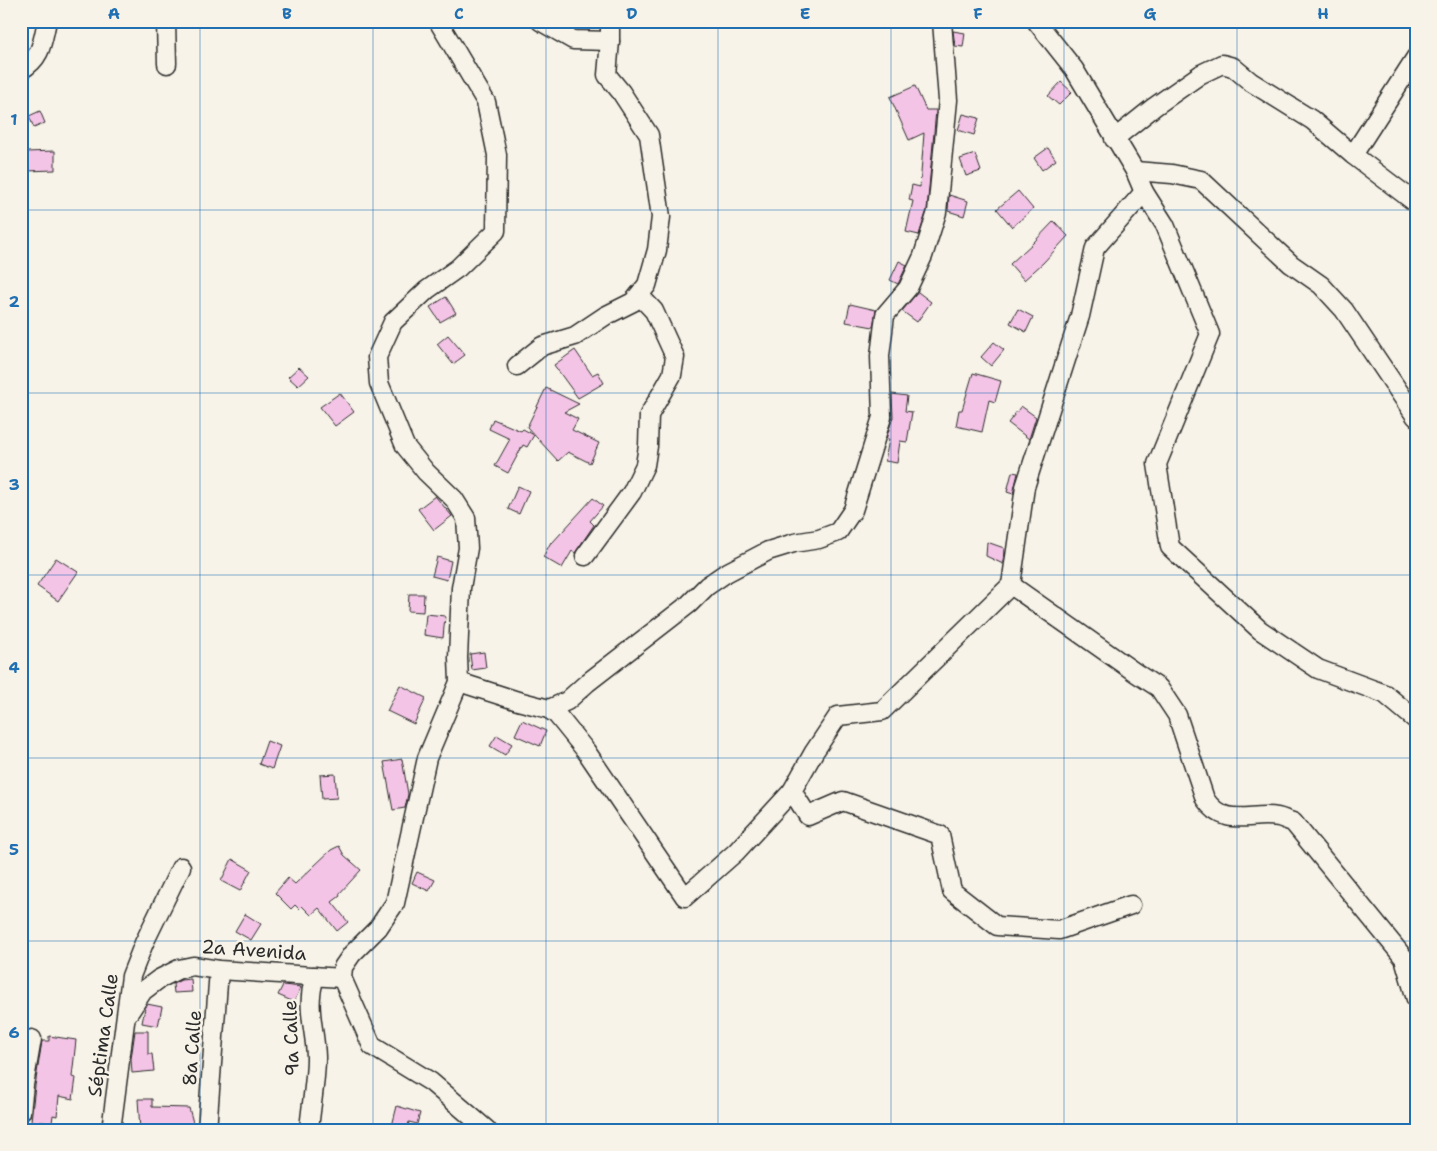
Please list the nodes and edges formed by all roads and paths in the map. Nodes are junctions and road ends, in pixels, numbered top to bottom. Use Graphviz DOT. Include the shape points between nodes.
graph roads {
  1 [pos="47,21"];
  2 [pos="166,21"];
  3 [pos="438,21"];
  4 [pos="540,21"];
  5 [pos="610,21"];
  6 [pos="942,21"];
  7 [pos="1036,21"];
  8 [pos="610,41"];
  9 [pos="1416,57"];
  10 [pos="166,64"];
  11 [pos="21,70"];
  12 [pos="1114,139"];
  13 [pos="1352,155"];
  14 [pos="1134,171"];
  15 [pos="1144,192"];
  16 [pos="1416,202"];
  17 [pos="639,295"];
  18 [pos="517,366"];
  19 [pos="1416,418"];
  20 [pos="585,556"];
  21 [pos="1011,585"];
  22 [pos="459,682"];
  23 [pos="549,709"];
  24 [pos="1416,720"];
  25 [pos="792,792"];
  26 [pos="181,868"];
  27 [pos="1131,905"];
  28 [pos="219,970"];
  29 [pos="315,976"];
  30 [pos="342,978"];
  31 [pos="1416,999"];
  32 [pos="125,1019"];
  33 [pos="32,1040"];
  34 [pos="21,1112"];
  35 [pos="111,1130"];
  36 [pos="207,1130"];
  37 [pos="309,1130"];
  38 [pos="488,1130"];
  1 -- 11 [label="street" via="42,46 28,66"];
  2 -- 10 [label="street"];
  3 -- 22 [label="street" via="486,102 497,155 496,231 458,268 427,290 393,322 378,357 377,370 379,383 405,446 454,499 466,518 468,548 461,588"];
  4 -- 8 [label="street" via="574,40"];
  5 -- 8 [label="street"];
  6 -- 23 [label="street" via="948,100 937,212 908,288 885,315 880,356 882,417 853,510 838,532 768,551 726,573 567,701"];
  7 -- 12 [label="street" via="1074,69"];
  8 -- 17 [label="street" via="607,75 649,135 661,217 657,250 647,285"];
  9 -- 13 [label="street"];
  12 -- 13 [label="street" via="1201,74 1222,64 1233,67 1312,120"];
  12 -- 14 [label="street"];
  13 -- 16 [label="street"];
  14 -- 15 [label="street"];
  14 -- 19 [label="street" via="1201,180 1344,310"];
  15 -- 21 [label="street" via="1096,248 1080,316 1025,487"];
  15 -- 24 [label="street" via="1165,225 1210,334 1157,464 1170,548 1260,630 1318,669 1385,694"];
  17 -- 18 [label="street" via="633,302 575,336 542,346"];
  17 -- 20 [label="street" via="654,311 675,357 672,374 649,415 645,465 632,492"];
  21 -- 25 [label="street" via="882,711 838,716"];
  21 -- 31 [label="street" via="1159,688 1177,714 1205,799 1211,808 1240,819 1278,817 1293,822 1404,958"];
  22 -- 23 [label="street"];
  22 -- 30 [label="street" via="428,758 395,903 389,915 352,954 343,967"];
  23 -- 25 [label="street" via="586,751 685,897 736,852"];
  25 -- 27 [label="street" via="808,816 843,801 940,835 952,891 997,926 1059,930"];
  26 -- 32 [label="street, Séptima Calle" via="131,976"];
  28 -- 29 [label="street, 2a Avenida"];
  28 -- 32 [label="street, 2a Avenida" via="193,966 159,979 143,991"];
  28 -- 36 [label="street, 8a Calle"];
  29 -- 30 [label="street, 2a Avenida"];
  29 -- 37 [label="street, 9a Calle" via="310,992 316,1056"];
  30 -- 38 [label="street" via="372,1046 431,1082"];
  32 -- 35 [label="street, Séptima Calle"];
  33 -- 34 [label="street"];
}
